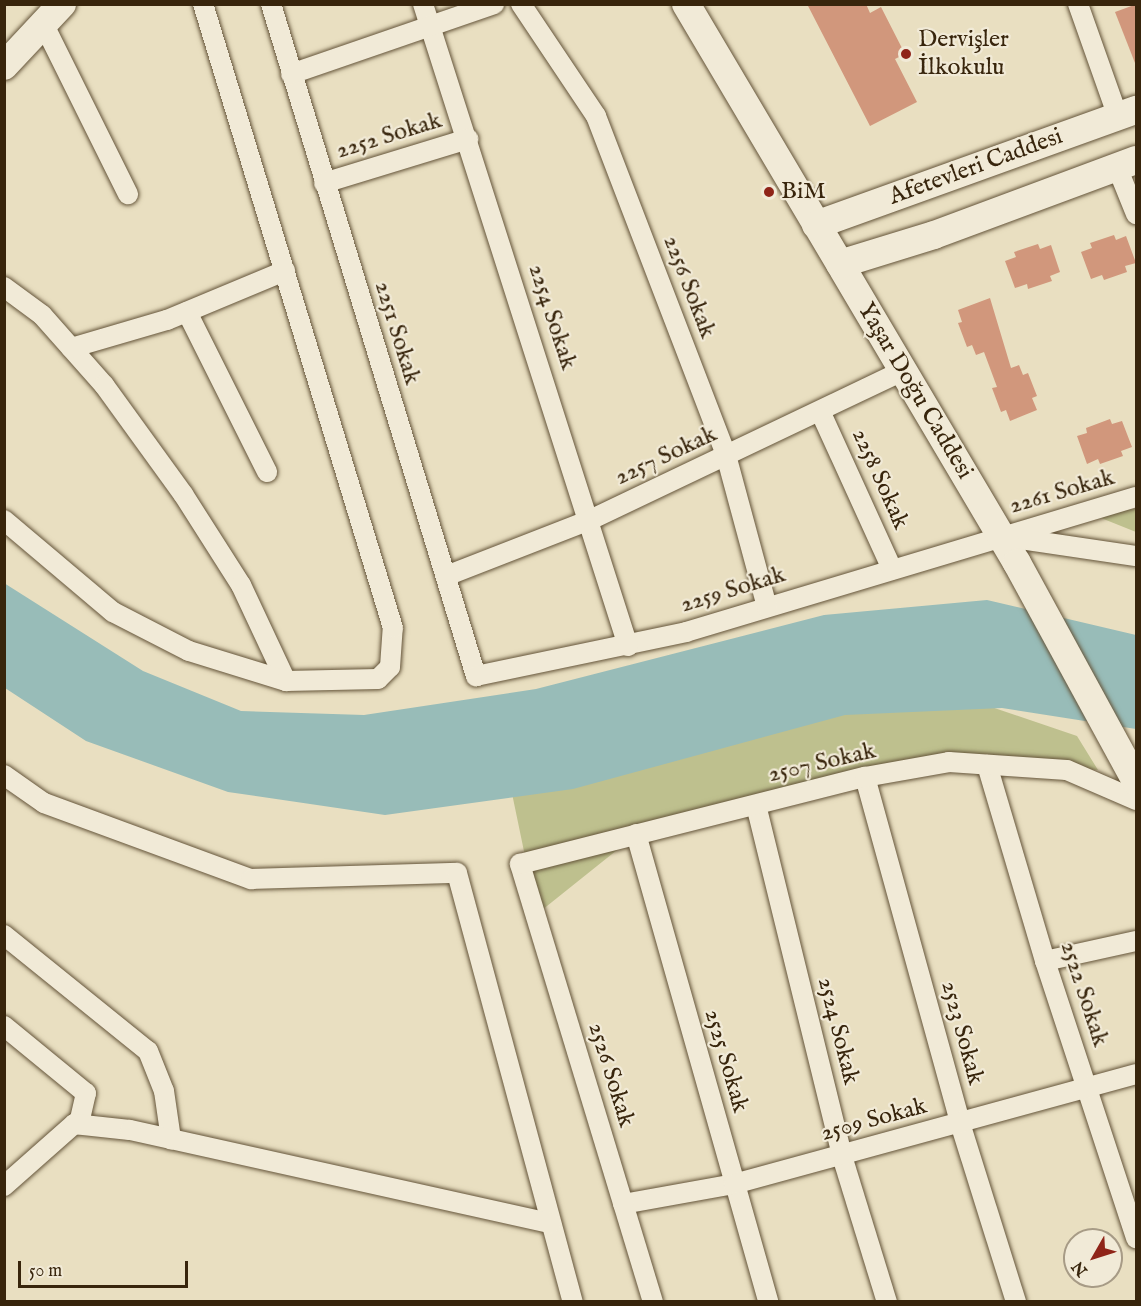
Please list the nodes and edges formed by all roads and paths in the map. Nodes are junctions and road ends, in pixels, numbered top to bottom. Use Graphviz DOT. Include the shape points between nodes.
graph roads {
  1 [pos="203,4"];
  2 [pos="271,4"];
  3 [pos="423,4"];
  4 [pos="494,4"];
  5 [pos="521,4"];
  6 [pos="686,4"];
  7 [pos="1078,4"];
  8 [pos="53,15"];
  9 [pos="430,27"];
  10 [pos="4,66"];
  11 [pos="291,74"];
  12 [pos="1127,113"];
  13 [pos="468,139"];
  14 [pos="1127,163"];
  15 [pos="324,183"];
  16 [pos="128,194"];
  17 [pos="1137,213"];
  18 [pos="816,225"];
  19 [pos="840,264"];
  20 [pos="285,271"];
  21 [pos="4,287"];
  22 [pos="187,312"];
  23 [pos="71,348"];
  24 [pos="903,371"];
  25 [pos="820,411"];
  26 [pos="726,455"];
  27 [pos="267,472"];
  28 [pos="1137,497"];
  29 [pos="4,520"];
  30 [pos="590,520"];
  31 [pos="1001,536"];
  32 [pos="1137,556"];
  33 [pos="892,569"];
  34 [pos="446,576"];
  35 [pos="767,607"];
  36 [pos="628,646"];
  37 [pos="476,676"];
  38 [pos="286,681"];
  39 [pos="987,765"];
  40 [pos="1131,771"];
  41 [pos="865,777"];
  42 [pos="7,782"];
  43 [pos="1137,800"];
  44 [pos="756,805"];
  45 [pos="636,834"];
  46 [pos="520,864"];
  47 [pos="4,935"];
  48 [pos="1137,941"];
  49 [pos="1045,961"];
  50 [pos="4,1026"];
  51 [pos="1137,1074"];
  52 [pos="1087,1086"];
  53 [pos="960,1123"];
  54 [pos="79,1124"];
  55 [pos="171,1139"];
  56 [pos="842,1156"];
  57 [pos="734,1184"];
  58 [pos="4,1186"];
  59 [pos="1129,1193"];
  60 [pos="623,1204"];
  61 [pos="552,1223"];
  62 [pos="1137,1238"];
  63 [pos="573,1302"];
  64 [pos="653,1302"];
  65 [pos="768,1302"];
  66 [pos="887,1302"];
  67 [pos="1016,1302"];
  1 -- 20 [label="street"];
  2 -- 11 [label="street, 2251 Sokak"];
  3 -- 9 [label="street, 2254 Sokak"];
  4 -- 9 [label="street"];
  5 -- 26 [label="street, 2256 Sokak" via="596,116"];
  6 -- 18 [label="main road, Yaşar Doğu Caddesi"];
  7 -- 12 [label="street"];
  8 -- 10 [label="main road"];
  8 -- 16 [label="street"];
  9 -- 11 [label="street"];
  9 -- 13 [label="street, 2254 Sokak"];
  11 -- 15 [label="street, 2251 Sokak"];
  12 -- 18 [label="main road, Afetevleri Caddesi"];
  13 -- 15 [label="street, 2252 Sokak"];
  13 -- 30 [label="street, 2254 Sokak"];
  14 -- 17 [label="street"];
  14 -- 19 [label="main road, Afetevleri Caddesi" via="934,235"];
  15 -- 34 [label="street, 2251 Sokak"];
  18 -- 19 [label="main road, Yaşar Doğu Caddesi"];
  19 -- 24 [label="main road, Yaşar Doğu Caddesi"];
  20 -- 22 [label="street"];
  20 -- 38 [label="street" via="393,628 390,668 378,679"];
  21 -- 23 [label="street" via="42,315"];
  22 -- 23 [label="street"];
  22 -- 27 [label="street"];
  23 -- 38 [label="street" via="104,385 183,494 241,585"];
  24 -- 25 [label="street, 2257 Sokak"];
  24 -- 31 [label="main road, Yaşar Doğu Caddesi"];
  25 -- 26 [label="street, 2257 Sokak"];
  25 -- 33 [label="street, 2258 Sokak"];
  26 -- 30 [label="street, 2257 Sokak"];
  26 -- 35 [label="street, 2256 Sokak"];
  28 -- 31 [label="street, 2261 Sokak"];
  29 -- 38 [label="street" via="113,612 189,651"];
  30 -- 34 [label="street, 2257 Sokak"];
  30 -- 36 [label="street, 2254 Sokak"];
  31 -- 32 [label="street"];
  31 -- 33 [label="street, 2259 Sokak"];
  31 -- 40 [label="main road, Yaşar Doğu Caddesi"];
  33 -- 35 [label="street, 2259 Sokak"];
  34 -- 37 [label="street, 2251 Sokak"];
  35 -- 36 [label="street, 2259 Sokak"];
  36 -- 37 [label="street, 2259 Sokak"];
  39 -- 41 [label="street, 2507 Sokak" via="949,762"];
  39 -- 43 [label="street, 2507 Sokak" via="1066,770"];
  39 -- 49 [label="street, 2522 Sokak"];
  41 -- 44 [label="street, 2507 Sokak"];
  41 -- 53 [label="street, 2523 Sokak"];
  42 -- 61 [label="street" via="44,803 251,879 457,873"];
  44 -- 45 [label="street, 2507 Sokak"];
  44 -- 56 [label="street, 2524 Sokak"];
  45 -- 46 [label="street, 2507 Sokak"];
  45 -- 57 [label="street, 2525 Sokak"];
  46 -- 60 [label="street, 2526 Sokak"];
  47 -- 55 [label="street" via="148,1051 164,1091"];
  48 -- 49 [label="street"];
  49 -- 52 [label="street, 2522 Sokak"];
  50 -- 54 [label="street" via="86,1093"];
  51 -- 52 [label="street, 2509 Sokak"];
  52 -- 53 [label="street, 2509 Sokak"];
  52 -- 59 [label="street, 2522 Sokak"];
  53 -- 56 [label="street, 2509 Sokak"];
  53 -- 67 [label="street, 2523 Sokak"];
  54 -- 55 [label="street"];
  54 -- 58 [label="street" via="74,1124"];
  55 -- 61 [label="street"];
  56 -- 57 [label="street, 2509 Sokak"];
  56 -- 66 [label="street, 2524 Sokak"];
  57 -- 60 [label="street, 2509 Sokak"];
  57 -- 65 [label="street, 2525 Sokak"];
  59 -- 62 [label="street, 2522 Sokak"];
  60 -- 64 [label="street, 2526 Sokak"];
  61 -- 63 [label="street"];
}
